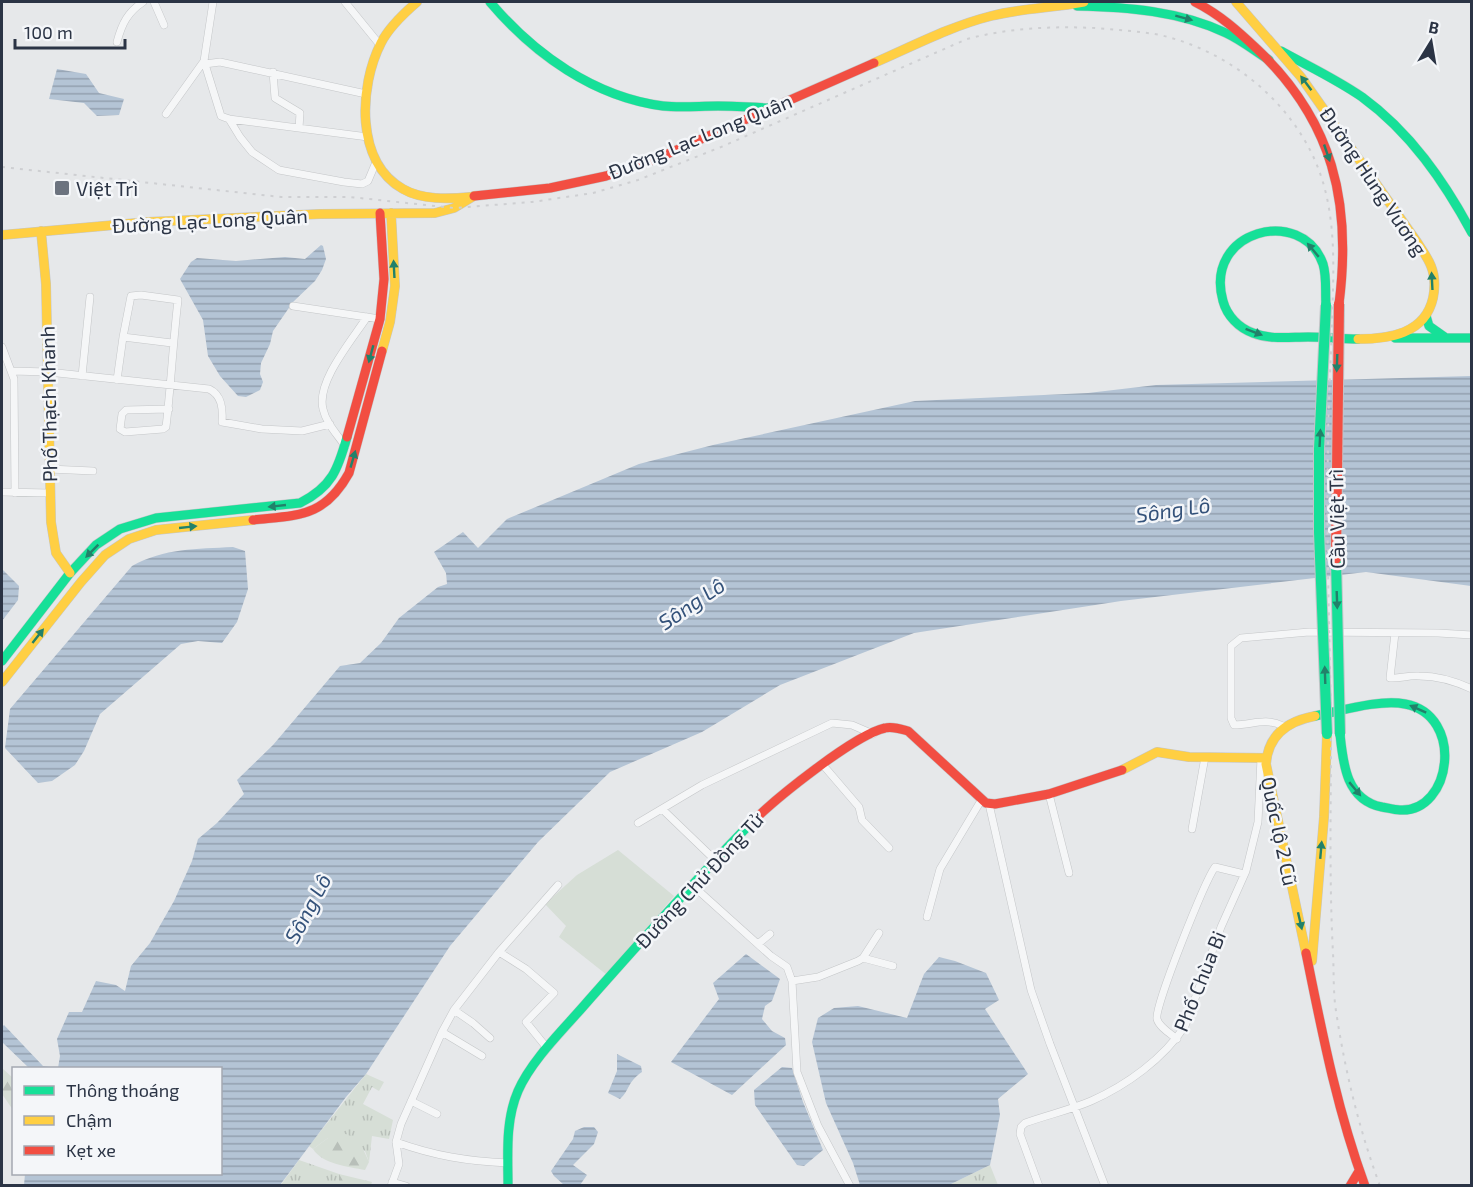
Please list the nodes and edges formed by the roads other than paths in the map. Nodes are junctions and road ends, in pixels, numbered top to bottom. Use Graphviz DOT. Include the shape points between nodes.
graph roads {
  1 [pos="143,2"];
  2 [pos="154,2"];
  3 [pos="213,2"];
  4 [pos="345,2"];
  5 [pos="417,2"];
  6 [pos="490,2"];
  7 [pos="1084,2"];
  8 [pos="1195,2"];
  9 [pos="1236,2"];
  10 [pos="1246,2"];
  11 [pos="1060,4"];
  12 [pos="1033,5"];
  13 [pos="164,25"];
  14 [pos="117,42"];
  15 [pos="380,45"];
  16 [pos="1281,51"];
  17 [pos="1269,60"];
  18 [pos="205,62"];
  19 [pos="273,72"];
  20 [pos="366,94"];
  21 [pos="770,109"];
  22 [pos="166,114"];
  23 [pos="229,119"];
  24 [pos="299,128"];
  25 [pos="368,137"];
  26 [pos="376,162"];
  27 [pos="473,196"];
  28 [pos="385,213"];
  29 [pos="41,231"];
  30 [pos="1472,233"];
  31 [pos="2,235"];
  32 [pos="90,297"];
  33 [pos="1339,304"];
  34 [pos="293,306"];
  35 [pos="1426,316"];
  36 [pos="367,317"];
  37 [pos="380,319"];
  38 [pos="123,337"];
  39 [pos="1377,338"];
  40 [pos="1472,338"];
  41 [pos="1448,339"];
  42 [pos="172,343"];
  43 [pos="2,346"];
  44 [pos="12,371"];
  45 [pos="48,372"];
  46 [pos="82,376"];
  47 [pos="370,379"];
  48 [pos="117,380"];
  49 [pos="170,385"];
  50 [pos="169,409"];
  51 [pos="330,424"];
  52 [pos="345,446"];
  53 [pos="49,469"];
  54 [pos="93,471"];
  55 [pos="2,492"];
  56 [pos="15,493"];
  57 [pos="49,493"];
  58 [pos="70,573"];
  59 [pos="1395,633"];
  60 [pos="1472,635"];
  61 [pos="2,661"];
  62 [pos="2,682"];
  63 [pos="1472,688"];
  64 [pos="1283,726"];
  65 [pos="873,734"];
  66 [pos="1327,734"];
  67 [pos="1205,757"];
  68 [pos="1263,758"];
  69 [pos="823,765"];
  70 [pos="1049,794"];
  71 [pos="986,801"];
  72 [pos="662,809"];
  73 [pos="638,823"];
  74 [pos="1192,829"];
  75 [pos="889,848"];
  76 [pos="714,859"];
  77 [pos="1069,873"];
  78 [pos="1244,874"];
  79 [pos="691,884"];
  80 [pos="558,885"];
  81 [pos="927,916"];
  82 [pos="879,933"];
  83 [pos="770,934"];
  84 [pos="758,944"];
  85 [pos="499,952"];
  86 [pos="863,958"];
  87 [pos="893,966"];
  88 [pos="1311,971"];
  89 [pos="792,981"];
  90 [pos="454,1011"];
  91 [pos="442,1032"];
  92 [pos="490,1038"];
  93 [pos="1177,1039"];
  94 [pos="548,1048"];
  95 [pos="482,1056"];
  96 [pos="411,1101"];
  97 [pos="1076,1107"];
  98 [pos="437,1114"];
  99 [pos="396,1142"];
  100 [pos="508,1163"];
  101 [pos="1359,1171"];
  102 [pos="391,1184"];
  103 [pos="406,1185"];
  104 [pos="508,1185"];
  105 [pos="850,1185"];
  106 [pos="1039,1185"];
  107 [pos="1105,1185"];
  108 [pos="1350,1185"];
  109 [pos="1365,1185"];
  1 -- 14 [label="street" via="123,22"];
  2 -- 13 [label="street"];
  3 -- 18 [label="street"];
  4 -- 15 [label="street"];
  5 -- 15 [label="main road"];
  6 -- 21 [label="main road" via="505,22 550,60 582,80 618,94 675,107"];
  7 -- 11 [label="main road, Đường Lạc Long Quân"];
  8 -- 17 [label="main road, Đường Hùng Vương" via="1227,21"];
  9 -- 16 [label="main road, Đường Hùng Vương"];
  10 -- 16 [label="main road"];
  11 -- 12 [label="main road, Đường Lạc Long Quân"];
  11 -- 17 [label="main road, one-way" via="1137,9 1183,18 1225,33"];
  12 -- 21 [label="main road, Đường Lạc Long Quân" via="948,29"];
  15 -- 20 [label="main road"];
  16 -- 30 [label="main road" via="1353,92 1390,121 1438,178"];
  35 -- 16 [label="main road, Đường Hùng Vương, one-way" via="1433,289 1428,262"];
  17 -- 33 [label="main road, Đường Hùng Vương, one-way" via="1311,114 1336,183 1344,232"];
  18 -- 19 [label="street"];
  18 -- 22 [label="street"];
  18 -- 23 [label="street" via="221,116"];
  19 -- 20 [label="street"];
  19 -- 24 [label="street" via="275,98 300,113"];
  20 -- 25 [label="main road"];
  21 -- 27 [label="main road, Đường Lạc Long Quân" via="656,159 606,176 550,188"];
  23 -- 24 [label="street"];
  23 -- 26 [label="street" via="252,152 279,170 362,184"];
  24 -- 25 [label="street"];
  25 -- 26 [label="main road"];
  26 -- 27 [label="main road" via="403,189 439,198"];
  27 -- 28 [label="main road, Đường Lạc Long Quân" via="454,208 435,213"];
  28 -- 29 [label="main road, Đường Lạc Long Quân" via="148,222"];
  28 -- 37 [label="main road"];
  47 -- 28 [label="main road, one-way" via="390,322 394,294"];
  29 -- 31 [label="main road, Đường Lạc Long Quân"];
  29 -- 45 [label="main road, Phố Thạch Khanh"];
  32 -- 46 [label="street"];
  33 -- 64 [label="main road, Cầu Việt Trì, one-way, bridge" via="1335,530 1340,734 1341,753 1354,789 1374,805 1399,810 1416,807 1432,798 1448,775 1449,747 1443,730 1431,716 1406,704 1388,704 1302,718"];
  34 -- 36 [label="street"];
  35 -- 39 [label="main road" via="1408,331"];
  35 -- 41 [label="main road" via="1430,326"];
  36 -- 37 [label="street"];
  36 -- 51 [label="street" via="321,393 323,411"];
  37 -- 47 [label="main road, one-way"];
  38 -- 42 [label="street"];
  38 -- 42 [label="street" via="132,295 182,300"];
  38 -- 48 [label="street"];
  39 -- 41 [label="main road"];
  66 -- 39 [label="main road, Cầu Việt Trì, one-way, bridge" via="1319,485 1326,304 1324,294 1326,279 1321,260 1312,247 1291,233 1271,230 1237,244 1222,265 1221,298 1228,313 1246,330 1272,337"];
  40 -- 41 [label="main road"];
  42 -- 49 [label="street"];
  43 -- 44 [label="street"];
  44 -- 45 [label="street"];
  44 -- 56 [label="street"];
  45 -- 46 [label="street"];
  45 -- 53 [label="main road, Phố Thạch Khanh"];
  46 -- 48 [label="street"];
  47 -- 52 [label="main road"];
  62 -- 47 [label="main road, one-way" via="81,582 105,555 129,539 156,530 306,514 327,502 349,473"];
  48 -- 49 [label="street"];
  49 -- 50 [label="street"];
  49 -- 51 [label="street" via="214,391 221,400 222,422 302,431"];
  50 -- 50 [label="street" via="126,410 120,429 163,429"];
  51 -- 52 [label="street"];
  52 -- 58 [label="main road, one-way" via="328,484 311,498 300,503 138,522 108,536"];
  53 -- 54 [label="street"];
  53 -- 57 [label="main road, Phố Thạch Khanh"];
  55 -- 56 [label="street"];
  56 -- 57 [label="street"];
  57 -- 58 [label="main road, Phố Thạch Khanh" via="54,547"];
  58 -- 61 [label="main road"];
  59 -- 60 [label="street"];
  59 -- 63 [label="street" via="1390,678 1434,677"];
  59 -- 64 [label="street" via="1309,632 1236,641 1231,646 1234,725 1272,721"];
  64 -- 68 [label="main road, Quốc lộ 2 Cũ"];
  65 -- 69 [label="main road, Đường Chử Đồng Tử"];
  65 -- 71 [label="main road, Đường Chử Đồng Tử" via="885,728 908,731"];
  65 -- 72 [label="street" via="852,725 832,723 702,785"];
  88 -- 66 [label="main road, Quốc lộ 2 Cũ, one-way"];
  67 -- 68 [label="main road"];
  67 -- 70 [label="main road" via="1157,752 1114,774"];
  67 -- 74 [label="street"];
  68 -- 78 [label="street, Phố Chùa Bi" via="1258,822"];
  68 -- 88 [label="main road, Quốc lộ 2 Cũ, one-way"];
  69 -- 75 [label="street" via="859,807 862,820"];
  69 -- 76 [label="main road, Đường Chử Đồng Tử" via="762,812"];
  70 -- 71 [label="main road" via="1002,804"];
  70 -- 77 [label="street"];
  71 -- 81 [label="street" via="940,869"];
  71 -- 97 [label="street" via="1031,990"];
  72 -- 73 [label="street"];
  72 -- 76 [label="street"];
  76 -- 79 [label="main road, Đường Chử Đồng Tử"];
  78 -- 93 [label="street, Phố Chùa Bi" via="1219,930 1190,1016"];
  78 -- 93 [label="street" via="1215,867 1193,915 1157,1015 1161,1025"];
  79 -- 84 [label="street"];
  79 -- 94 [label="main road, Đường Chử Đồng Tử"];
  80 -- 85 [label="street"];
  82 -- 86 [label="street"];
  83 -- 84 [label="street"];
  84 -- 89 [label="street" via="787,967"];
  85 -- 90 [label="street"];
  85 -- 94 [label="street" via="554,993 526,1022"];
  86 -- 87 [label="street"];
  86 -- 89 [label="street" via="818,977"];
  88 -- 101 [label="main road, Quốc lộ 2 Cũ" via="1327,1058"];
  89 -- 105 [label="street" via="797,1072 818,1126"];
  90 -- 91 [label="street"];
  90 -- 92 [label="street"];
  91 -- 95 [label="street"];
  91 -- 96 [label="street"];
  93 -- 97 [label="street, Phố Chùa Bi" via="1146,1068"];
  94 -- 100 [label="main road, Đường Chử Đồng Tử" via="515,1094 508,1127"];
  96 -- 98 [label="street"];
  96 -- 99 [label="street"];
  97 -- 106 [label="street, Phố Chùa Bi" via="1021,1127 1020,1134"];
  97 -- 107 [label="street"];
  99 -- 100 [label="street" via="468,1162"];
  99 -- 102 [label="street" via="399,1164"];
  100 -- 104 [label="main road, Đường Chử Đồng Tử"];
  101 -- 108 [label="main road"];
  101 -- 109 [label="main road, Quốc lộ 2 Cũ"];
  102 -- 103 [label="street"];
}
